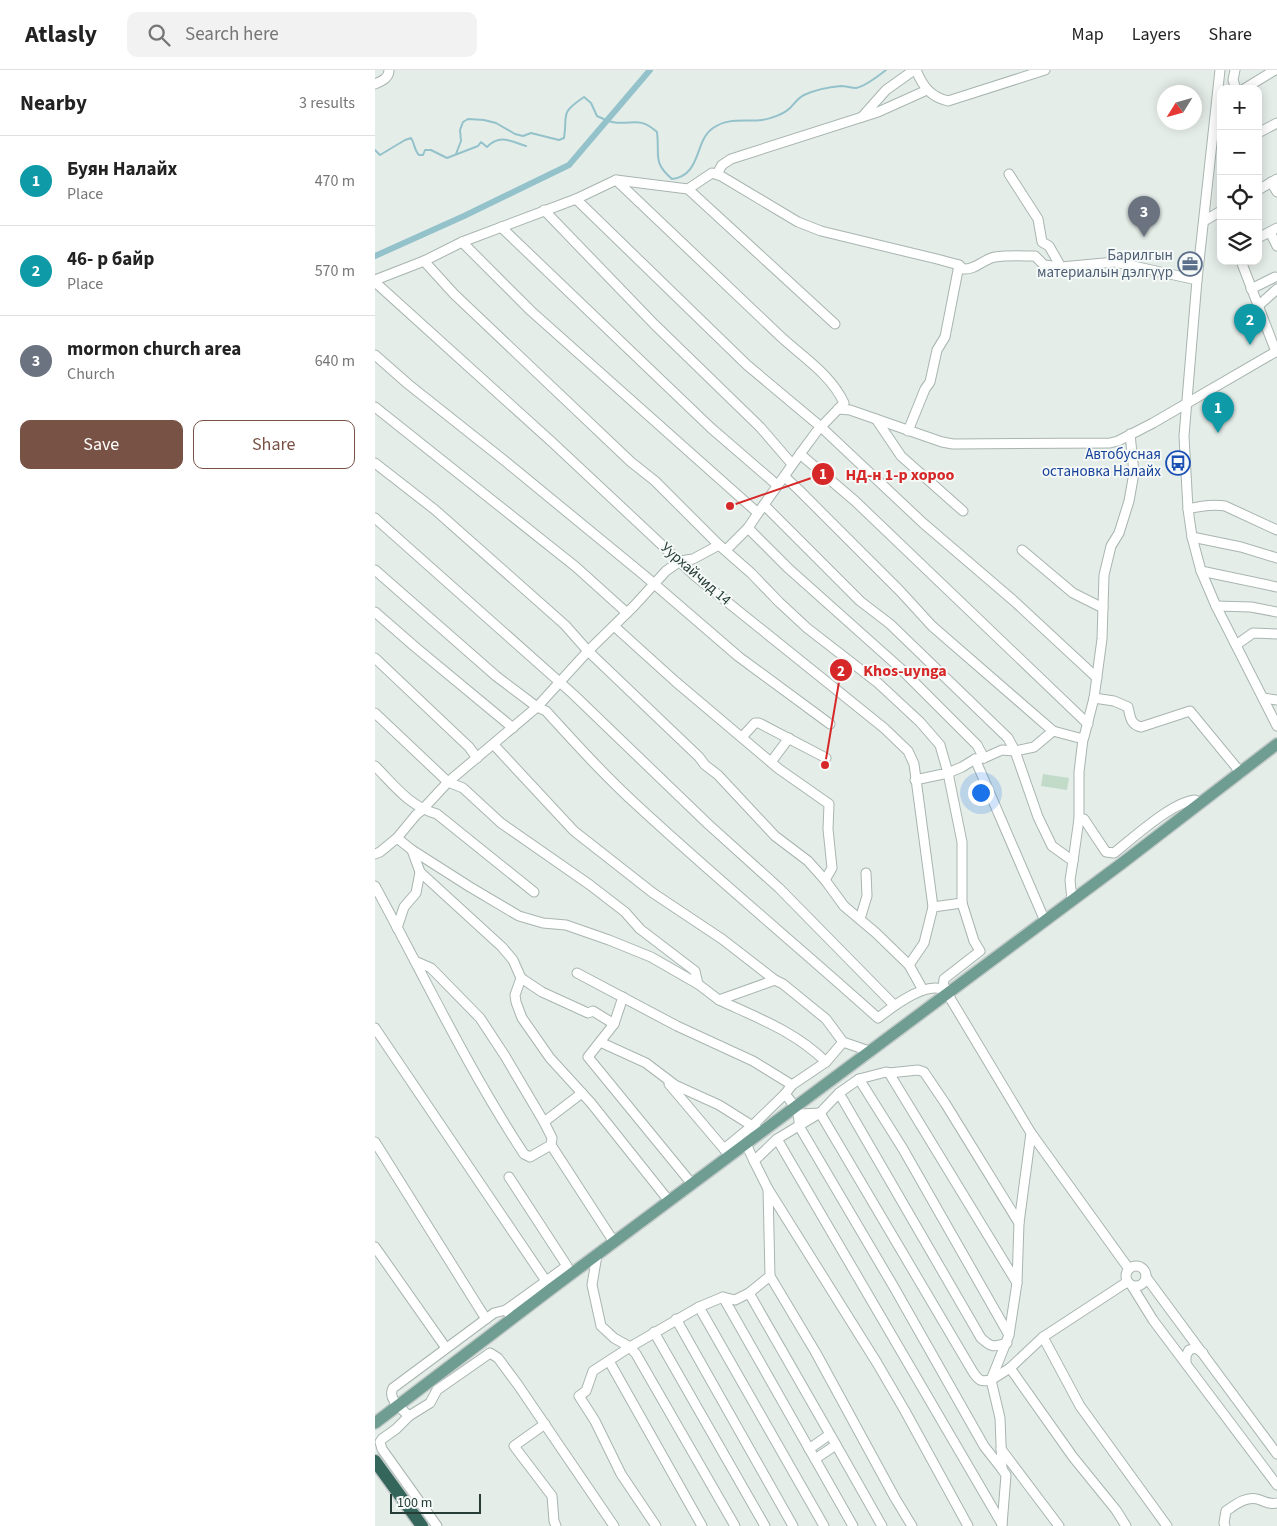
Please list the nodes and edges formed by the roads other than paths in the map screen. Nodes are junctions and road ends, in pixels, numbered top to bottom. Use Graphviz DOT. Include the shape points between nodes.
graph roads {
  1 [pos="389,70"];
  2 [pos="915,70"];
  3 [pos="1045,70"];
  4 [pos="1219,70"];
  5 [pos="1235,70"];
  6 [pos="1275,70"];
  7 [pos="375,84"];
  8 [pos="1235,85"];
  9 [pos="1251,85"];
  10 [pos="927,90"];
  11 [pos="862,117"];
  12 [pos="1277,123"];
  13 [pos="1262,132"];
  14 [pos="717,174"];
  15 [pos="1009,174"];
  16 [pos="616,180"];
  17 [pos="1274,181"];
  18 [pos="1262,188"];
  19 [pos="688,189"];
  20 [pos="1277,192"];
  21 [pos="576,199"];
  22 [pos="544,210"];
  23 [pos="1217,213"];
  24 [pos="1204,221"];
  25 [pos="501,228"];
  26 [pos="1273,230"];
  27 [pos="462,242"];
  28 [pos="1277,246"];
  29 [pos="424,261"];
  30 [pos="959,265"];
  31 [pos="1242,265"];
  32 [pos="1061,267"];
  33 [pos="1275,276"];
  34 [pos="1197,280"];
  35 [pos="375,281"];
  36 [pos="1277,289"];
  37 [pos="1251,290"];
  38 [pos="1257,306"];
  39 [pos="835,324"];
  40 [pos="1277,352"];
  41 [pos="375,355"];
  42 [pos="1187,404"];
  43 [pos="375,407"];
  44 [pos="838,409"];
  45 [pos="876,420"];
  46 [pos="821,428"];
  47 [pos="908,431"];
  48 [pos="1131,434"];
  49 [pos="800,454"];
  50 [pos="375,463"];
  51 [pos="792,464"];
  52 [pos="785,477"];
  53 [pos="777,485"];
  54 [pos="764,504"];
  55 [pos="1188,509"];
  56 [pos="963,511"];
  57 [pos="758,513"];
  58 [pos="375,518"];
  59 [pos="1275,527"];
  60 [pos="748,528"];
  61 [pos="1192,537"];
  62 [pos="722,547"];
  63 [pos="1022,550"];
  64 [pos="1277,558"];
  65 [pos="680,561"];
  66 [pos="375,570"];
  67 [pos="1201,570"];
  68 [pos="653,584"];
  69 [pos="1277,587"];
  70 [pos="1216,606"];
  71 [pos="1103,608"];
  72 [pos="375,612"];
  73 [pos="1277,612"];
  74 [pos="627,613"];
  75 [pos="614,626"];
  76 [pos="1277,634"];
  77 [pos="1236,644"];
  78 [pos="588,651"];
  79 [pos="375,658"];
  80 [pos="1097,678"];
  81 [pos="558,682"];
  82 [pos="1094,698"];
  83 [pos="1263,698"];
  84 [pos="1277,700"];
  85 [pos="537,707"];
  86 [pos="375,713"];
  87 [pos="830,724"];
  88 [pos="1088,724"];
  89 [pos="1277,726"];
  90 [pos="513,728"];
  91 [pos="1053,731"];
  92 [pos="742,737"];
  93 [pos="789,738"];
  94 [pos="1083,739"];
  95 [pos="494,744"];
  96 [pos="1277,744"];
  97 [pos="1015,751"];
  98 [pos="477,758"];
  99 [pos="826,758"];
  100 [pos="980,758"];
  101 [pos="771,762"];
  102 [pos="375,766"];
  103 [pos="1241,772"];
  104 [pos="948,773"];
  105 [pos="915,780"];
  106 [pos="448,782"];
  107 [pos="1200,804"];
  108 [pos="422,810"];
  109 [pos="1079,819"];
  110 [pos="397,838"];
  111 [pos="412,850"];
  112 [pos="375,854"];
  113 [pos="1073,860"];
  114 [pos="420,872"];
  115 [pos="866,873"];
  116 [pos="825,880"];
  117 [pos="375,886"];
  118 [pos="534,892"];
  119 [pos="1072,900"];
  120 [pos="962,903"];
  121 [pos="933,907"];
  122 [pos="860,920"];
  123 [pos="1045,921"];
  124 [pos="397,928"];
  125 [pos="415,961"];
  126 [pos="909,965"];
  127 [pos="577,973"];
  128 [pos="521,978"];
  129 [pos="775,980"];
  130 [pos="698,984"];
  131 [pos="923,990"];
  132 [pos="947,990"];
  133 [pos="623,997"];
  134 [pos="719,1000"];
  135 [pos="894,1005"];
  136 [pos="614,1024"];
  137 [pos="375,1028"];
  138 [pos="600,1042"];
  139 [pos="843,1042"];
  140 [pos="869,1052"];
  141 [pos="826,1062"];
  142 [pos="659,1073"];
  143 [pos="889,1073"];
  144 [pos="859,1079"];
  145 [pos="792,1085"];
  146 [pos="582,1093"];
  147 [pos="839,1093"];
  148 [pos="785,1094"];
  149 [pos="798,1110"];
  150 [pos="820,1113"];
  151 [pos="544,1122"];
  152 [pos="799,1126"];
  153 [pos="757,1129"];
  154 [pos="1031,1133"];
  155 [pos="777,1139"];
  156 [pos="375,1142"];
  157 [pos="746,1144"];
  158 [pos="551,1145"];
  159 [pos="727,1152"];
  160 [pos="754,1161"];
  161 [pos="509,1177"];
  162 [pos="692,1184"];
  163 [pos="768,1189"];
  164 [pos="669,1201"];
  165 [pos="1019,1224"];
  166 [pos="614,1242"];
  167 [pos="375,1247"];
  168 [pos="597,1255"];
  169 [pos="1129,1269"];
  170 [pos="770,1276"];
  171 [pos="1146,1277"];
  172 [pos="546,1281"];
  173 [pos="1017,1283"];
  174 [pos="1129,1284"];
  175 [pos="749,1293"];
  176 [pos="723,1298"];
  177 [pos="699,1307"];
  178 [pos="509,1314"];
  179 [pos="486,1319"];
  180 [pos="676,1320"];
  181 [pos="654,1332"];
  182 [pos="1043,1337"];
  183 [pos="1008,1339"];
  184 [pos="630,1347"];
  185 [pos="446,1348"];
  186 [pos="1203,1353"];
  187 [pos="609,1361"];
  188 [pos="1185,1363"];
  189 [pos="1010,1368"];
  190 [pos="991,1380"];
  191 [pos="398,1405"];
  192 [pos="409,1416"];
  193 [pos="375,1423"];
  194 [pos="545,1424"];
  195 [pos="829,1435"];
  196 [pos="836,1445"];
  197 [pos="809,1449"];
  198 [pos="1000,1449"];
  199 [pos="1277,1454"];
  200 [pos="815,1459"];
  201 [pos="379,1460"];
  202 [pos="1002,1469"];
  203 [pos="1277,1486"];
  204 [pos="1277,1503"];
  205 [pos="425,1522"];
  206 [pos="1002,1525"];
  207 [pos="437,1526"];
  208 [pos="556,1526"];
  209 [pos="614,1526"];
  210 [pos="656,1526"];
  211 [pos="702,1526"];
  212 [pos="735,1526"];
  213 [pos="765,1526"];
  214 [pos="793,1526"];
  215 [pos="824,1526"];
  216 [pos="853,1526"];
  217 [pos="882,1526"];
  218 [pos="912,1526"];
  219 [pos="968,1526"];
  220 [pos="1059,1526"];
  221 [pos="1126,1526"];
  222 [pos="1167,1526"];
  223 [pos="1225,1526"];
  1 -- 7 [label="street" via="383,81"];
  2 -- 10 [label="street"];
  2 -- 11 [label="street" via="886,90"];
  3 -- 10 [label="street" via="948,101"];
  4 -- 24 [label="street"];
  5 -- 8 [label="street"];
  6 -- 9 [label="street"];
  10 -- 11 [label="street"];
  11 -- 14 [label="street" via="731,158"];
  12 -- 13 [label="street"];
  14 -- 19 [label="street" via="712,173"];
  14 -- 30 [label="street" via="821,232"];
  15 -- 32 [label="street" via="1038,219 1042,242 1049,246"];
  16 -- 19 [label="street"];
  16 -- 21 [label="street"];
  16 -- 44 [label="street" via="833,384 844,403"];
  17 -- 18 [label="street"];
  17 -- 20 [label="street"];
  19 -- 39 [label="street"];
  21 -- 22 [label="street"];
  21 -- 46 [label="street" via="747,365"];
  22 -- 25 [label="street"];
  22 -- 51 [label="street" via="760,427"];
  23 -- 24 [label="street"];
  24 -- 34 [label="street"];
  25 -- 27 [label="street"];
  25 -- 53 [label="street" via="711,428"];
  26 -- 28 [label="street"];
  27 -- 29 [label="street"];
  27 -- 57 [label="street" via="531,312"];
  29 -- 35 [label="street"];
  29 -- 62 [label="street"];
  30 -- 32 [label="street" via="968,270 995,257 1035,256 1045,265"];
  30 -- 47 [label="street" via="945,337 937,350 930,382"];
  31 -- 37 [label="street"];
  32 -- 34 [label="street" via="1115,262"];
  33 -- 37 [label="street"];
  34 -- 42 [label="street"];
  35 -- 65 [label="street, Уурхайчид 14"];
  36 -- 38 [label="street"];
  37 -- 38 [label="street"];
  38 -- 40 [label="street"];
  40 -- 42 [label="street"];
  41 -- 68 [label="street"];
  42 -- 48 [label="street"];
  42 -- 55 [label="street" via="1184,436"];
  43 -- 74 [label="street" via="568,560"];
  44 -- 45 [label="street"];
  44 -- 46 [label="street"];
  45 -- 47 [label="street"];
  45 -- 56 [label="street" via="901,456"];
  46 -- 49 [label="street"];
  46 -- 80 [label="street"];
  47 -- 48 [label="street" via="953,444 1110,443"];
  48 -- 71 [label="street" via="1135,472 1129,501 1119,533 1111,546 1104,575"];
  49 -- 51 [label="street"];
  49 -- 88 [label="street" via="855,501"];
  50 -- 78 [label="street" via="434,509 565,625"];
  51 -- 52 [label="street"];
  52 -- 53 [label="street"];
  52 -- 91 [label="street" via="932,626"];
  53 -- 54 [label="street"];
  54 -- 57 [label="street"];
  54 -- 97 [label="street" via="860,601 890,624 964,693 1009,738"];
  55 -- 59 [label="street" via="1217,504"];
  55 -- 61 [label="street"];
  57 -- 60 [label="street"];
  58 -- 81 [label="street"];
  60 -- 62 [label="street"];
  60 -- 100 [label="street" via="900,668 977,745"];
  61 -- 64 [label="street"];
  61 -- 67 [label="street"];
  62 -- 65 [label="street"];
  62 -- 104 [label="street" via="807,628 878,683 920,722 940,745"];
  63 -- 71 [label="street" via="1073,593"];
  65 -- 68 [label="street"];
  65 -- 105 [label="street, Уурхайчид 14" via="884,728 908,751 914,764"];
  66 -- 85 [label="street" via="496,676"];
  67 -- 69 [label="street"];
  67 -- 70 [label="street"];
  68 -- 74 [label="street"];
  68 -- 87 [label="street" via="757,671"];
  70 -- 73 [label="street" via="1251,606"];
  70 -- 77 [label="street"];
  71 -- 80 [label="street"];
  72 -- 90 [label="street"];
  74 -- 75 [label="street"];
  75 -- 78 [label="street"];
  75 -- 92 [label="street"];
  76 -- 77 [label="street" via="1253,633"];
  77 -- 83 [label="street"];
  78 -- 81 [label="street"];
  78 -- 116 [label="street" via="699,757 775,836 808,861"];
  79 -- 98 [label="street"];
  80 -- 82 [label="street"];
  81 -- 85 [label="street"];
  81 -- 135 [label="street" via="779,888"];
  82 -- 88 [label="street"];
  82 -- 103 [label="street" via="1128,707 1132,722 1141,727 1190,711"];
  83 -- 84 [label="street"];
  83 -- 89 [label="street"];
  85 -- 90 [label="street"];
  85 -- 135 [label="street" via="546,711 623,792 697,861 878,1018"];
  86 -- 106 [label="street"];
  88 -- 94 [label="street"];
  90 -- 95 [label="street"];
  91 -- 94 [label="street"];
  91 -- 97 [label="street" via="1034,748"];
  92 -- 93 [label="street" via="759,723"];
  92 -- 101 [label="street"];
  93 -- 99 [label="street"];
  93 -- 101 [label="street"];
  94 -- 109 [label="street"];
  95 -- 98 [label="street"];
  95 -- 129 [label="street" via="574,831 653,893 722,939"];
  96 -- 103 [label="main road"];
  97 -- 100 [label="street" via="1002,750"];
  97 -- 113 [label="street" via="1032,802 1052,846"];
  98 -- 106 [label="street"];
  100 -- 104 [label="street"];
  100 -- 123 [label="street"];
  101 -- 116 [label="street" via="829,804 831,868"];
  102 -- 108 [label="street"];
  103 -- 107 [label="main road"];
  104 -- 105 [label="street"];
  104 -- 120 [label="street" via="962,842"];
  105 -- 121 [label="street, Уурхайчид 14"];
  106 -- 108 [label="street"];
  106 -- 130 [label="street" via="463,788 501,823 625,912 640,929 695,971"];
  107 -- 109 [label="street" via="1189,800 1173,808 1114,853 1106,852 1084,819"];
  107 -- 119 [label="main road"];
  108 -- 110 [label="street" via="415,814"];
  108 -- 118 [label="street" via="437,814"];
  109 -- 113 [label="street"];
  110 -- 111 [label="street"];
  110 -- 112 [label="street"];
  111 -- 114 [label="street"];
  111 -- 130 [label="street" via="519,916 566,925 609,940 651,957"];
  113 -- 119 [label="street"];
  114 -- 124 [label="street" via="416,893 404,907"];
  114 -- 128 [label="street" via="501,947 513,960"];
  115 -- 122 [label="street" via="867,896"];
  116 -- 122 [label="street" via="844,906"];
  117 -- 124 [label="street"];
  119 -- 123 [label="main road"];
  120 -- 121 [label="street"];
  120 -- 132 [label="street" via="979,951 944,979"];
  121 -- 126 [label="street" via="924,943"];
  122 -- 126 [label="street"];
  123 -- 132 [label="main road"];
  124 -- 125 [label="street"];
  125 -- 151 [label="street" via="431,968 480,1018"];
  125 -- 158 [label="street" via="478,1078 524,1154 530,1157"];
  126 -- 131 [label="street"];
  127 -- 133 [label="street"];
  128 -- 136 [label="street" via="542,992 588,1013 593,1011"];
  128 -- 146 [label="street" via="515,1002 522,1018 550,1058"];
  129 -- 134 [label="street"];
  129 -- 139 [label="street" via="826,1019"];
  130 -- 134 [label="street"];
  131 -- 132 [label="street"];
  131 -- 135 [label="street"];
  132 -- 140 [label="main road"];
  132 -- 154 [label="street"];
  133 -- 136 [label="street"];
  133 -- 145 [label="street" via="677,1026 753,1060"];
  134 -- 141 [label="street" via="795,1036"];
  136 -- 138 [label="street"];
  137 -- 172 [label="street"];
  138 -- 142 [label="street" via="631,1055"];
  138 -- 162 [label="street" via="588,1056"];
  139 -- 140 [label="street"];
  139 -- 141 [label="street"];
  140 -- 149 [label="main road"];
  141 -- 145 [label="street"];
  142 -- 153 [label="street"];
  142 -- 159 [label="street"];
  143 -- 144 [label="street"];
  143 -- 165 [label="street" via="924,1072"];
  143 -- 173 [label="street"];
  144 -- 147 [label="street"];
  144 -- 183 [label="street" via="903,1149"];
  145 -- 148 [label="street"];
  146 -- 151 [label="street"];
  146 -- 164 [label="street"];
  147 -- 150 [label="street"];
  147 -- 183 [label="street" via="981,1338 996,1347"];
  148 -- 149 [label="street"];
  148 -- 153 [label="street"];
  149 -- 150 [label="street"];
  149 -- 152 [label="street"];
  149 -- 153 [label="main road"];
  150 -- 152 [label="street"];
  150 -- 190 [label="street" via="978,1380"];
  151 -- 158 [label="street" via="552,1138"];
  152 -- 155 [label="street"];
  152 -- 202 [label="street" via="984,1446"];
  153 -- 157 [label="main road"];
  153 -- 159 [label="street"];
  154 -- 165 [label="street"];
  154 -- 169 [label="street"];
  155 -- 160 [label="street"];
  155 -- 206 [label="street"];
  156 -- 179 [label="street"];
  157 -- 159 [label="main road"];
  157 -- 160 [label="street"];
  158 -- 166 [label="street"];
  159 -- 162 [label="main road"];
  160 -- 163 [label="street"];
  161 -- 172 [label="street" via="567,1266"];
  162 -- 164 [label="main road"];
  163 -- 170 [label="street"];
  163 -- 219 [label="street" via="905,1410"];
  164 -- 166 [label="main road"];
  165 -- 173 [label="street"];
  166 -- 168 [label="main road"];
  167 -- 185 [label="street"];
  168 -- 178 [label="main road"];
  168 -- 184 [label="street" via="593,1285 601,1326"];
  169 -- 171 [label="street" via="1140,1267"];
  169 -- 174 [label="street" via="1126,1276"];
  170 -- 175 [label="street"];
  170 -- 218 [label="street"];
  171 -- 174 [label="street" via="1137,1287"];
  171 -- 186 [label="street"];
  172 -- 178 [label="street"];
  173 -- 183 [label="street"];
  174 -- 182 [label="street"];
  174 -- 188 [label="street"];
  175 -- 176 [label="street" via="735,1300"];
  175 -- 195 [label="street"];
  176 -- 177 [label="street"];
  176 -- 197 [label="street"];
  177 -- 180 [label="street"];
  177 -- 215 [label="street"];
  178 -- 179 [label="street" via="494,1313"];
  178 -- 191 [label="main road"];
  179 -- 185 [label="street"];
  180 -- 181 [label="street"];
  180 -- 214 [label="street"];
  181 -- 184 [label="street"];
  181 -- 213 [label="street"];
  182 -- 189 [label="street"];
  182 -- 222 [label="street" via="1080,1406"];
  183 -- 190 [label="street"];
  184 -- 187 [label="street"];
  184 -- 212 [label="street"];
  185 -- 191 [label="street" via="393,1388 391,1397"];
  186 -- 188 [label="street" via="1195,1348 1189,1350"];
  186 -- 199 [label="street"];
  187 -- 210 [label="street" via="593,1371 586,1391 579,1396 621,1474"];
  187 -- 211 [label="street"];
  188 -- 203 [label="street"];
  189 -- 190 [label="street"];
  189 -- 221 [label="street"];
  190 -- 198 [label="street" via="1000,1418"];
  191 -- 192 [label="street"];
  191 -- 193 [label="main road"];
  192 -- 194 [label="street" via="430,1403 437,1390 490,1353 505,1367"];
  192 -- 201 [label="street" via="382,1439"];
  194 -- 208 [label="street" via="513,1446 552,1496"];
  194 -- 209 [label="street"];
  195 -- 196 [label="street"];
  195 -- 197 [label="street"];
  196 -- 200 [label="street"];
  196 -- 217 [label="street"];
  197 -- 200 [label="street"];
  198 -- 202 [label="street"];
  198 -- 220 [label="street"];
  200 -- 216 [label="street"];
  201 -- 205 [label="highway"];
  202 -- 206 [label="street" via="1006,1475"];
  204 -- 223 [label="street" via="1267,1504 1256,1498 1244,1500 1226,1511"];
  205 -- 207 [label="street"];
}
